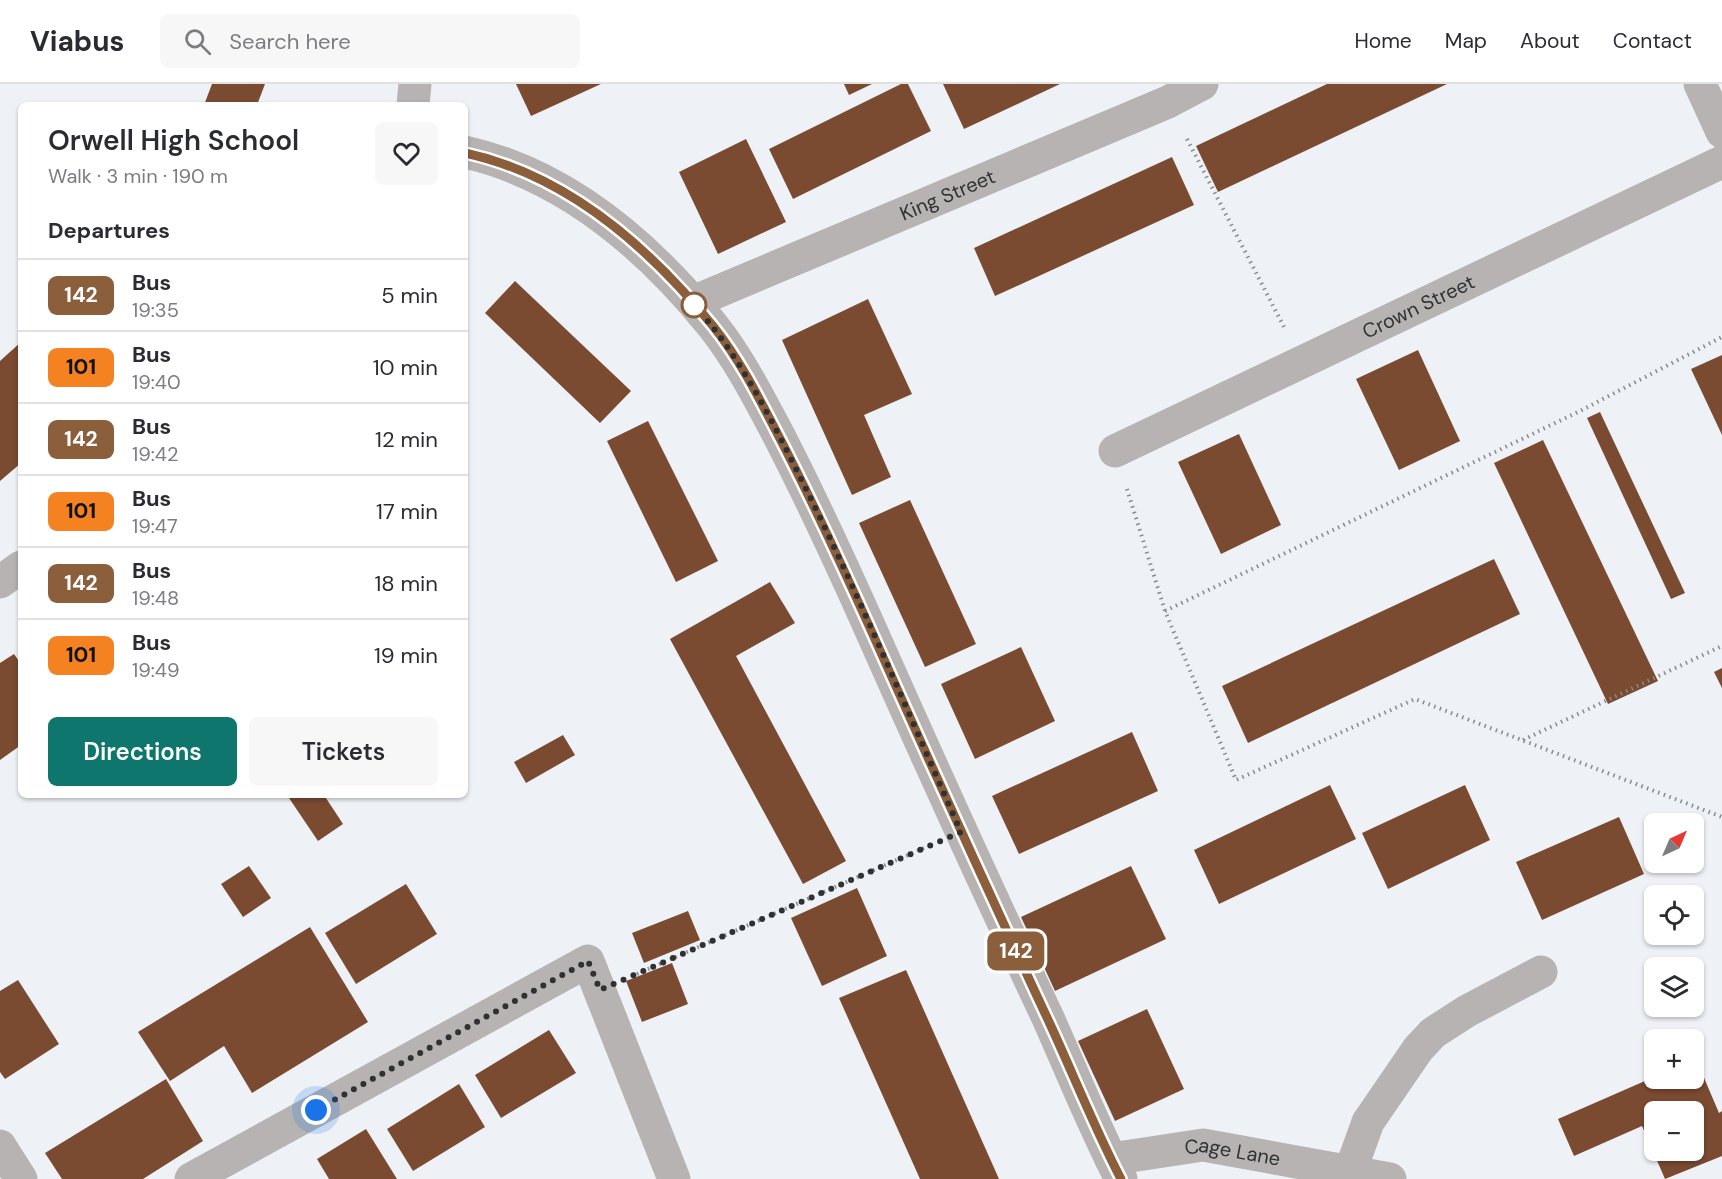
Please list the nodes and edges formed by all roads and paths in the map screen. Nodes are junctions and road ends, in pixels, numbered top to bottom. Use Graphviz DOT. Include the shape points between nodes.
graph roads {
  1 [pos="415,84"];
  2 [pos="1202,84"];
  3 [pos="1700,84"];
  4 [pos="413,102"];
  5 [pos="1168,102"];
  6 [pos="1722,132"];
  7 [pos="468,154"];
  8 [pos="1722,162"];
  9 [pos="693,302"];
  10 [pos="1722,337"];
  11 [pos="1303,362"];
  12 [pos="1115,451"];
  13 [pos="18,569"];
  14 [pos="0,582"];
  15 [pos="1165,611"];
  16 [pos="1722,646"];
  17 [pos="1523,740"];
  18 [pos="1722,817"];
  19 [pos="961,832"];
  20 [pos="1541,972"];
  21 [pos="594,975"];
  22 [pos="0,1146"];
  23 [pos="1116,1169"];
  24 [pos="1350,1172"];
  25 [pos="21,1179"];
  26 [pos="191,1179"];
  27 [pos="674,1179"];
  28 [pos="1390,1179"];
  1 -- 4 [label="street"];
  2 -- 5 [label="street, King Street"];
  3 -- 6 [label="street"];
  5 -- 9 [label="street, King Street"];
  5 -- 11 [label="path"];
  7 -- 9 [label="street" via="523,172 582,202 639,248"];
  8 -- 11 [label="street, Crown Street"];
  9 -- 19 [label="street" via="732,354 789,456"];
  10 -- 15 [label="path" via="1580,411"];
  11 -- 12 [label="street, Crown Street"];
  12 -- 15 [label="path"];
  13 -- 14 [label="street"];
  15 -- 17 [label="path" via="1236,780 1415,699"];
  16 -- 17 [label="path"];
  17 -- 18 [label="path"];
  19 -- 21 [label="path"];
  19 -- 23 [label="street"];
  20 -- 24 [label="street" via="1433,1033 1368,1122"];
  21 -- 26 [label="street"];
  21 -- 27 [label="street"];
  22 -- 25 [label="street"];
  23 -- 24 [label="street, Cage Lane" via="1203,1145"];
  24 -- 28 [label="street, Cage Lane"];
}
